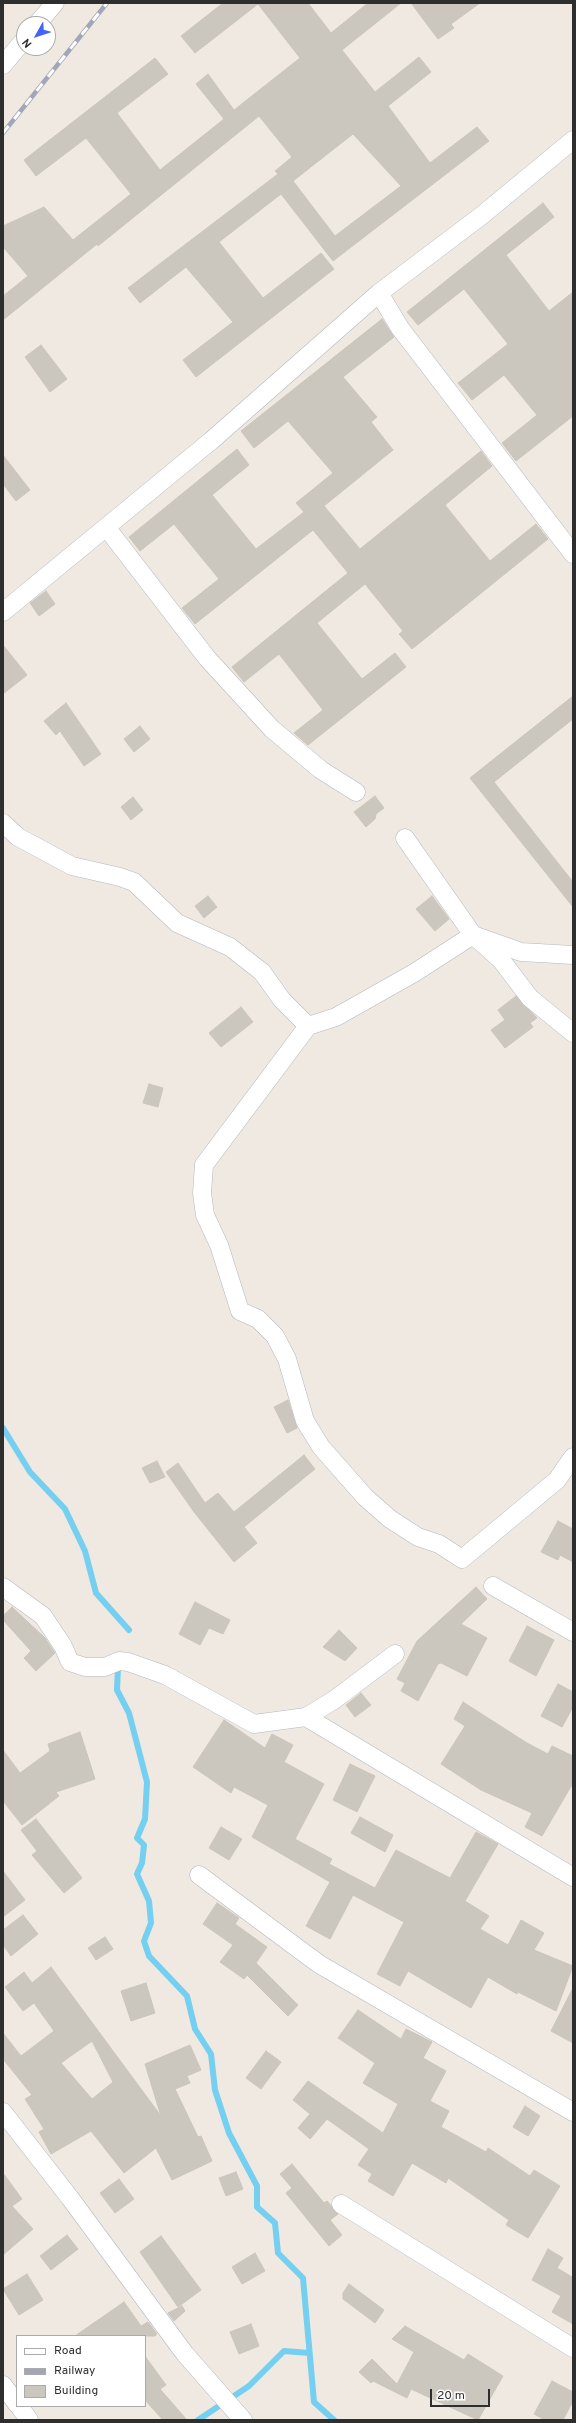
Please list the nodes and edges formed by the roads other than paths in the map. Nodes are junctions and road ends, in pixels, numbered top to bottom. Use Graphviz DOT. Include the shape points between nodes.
graph roads {
  1 [pos="55,3"];
  2 [pos="44,16"];
  3 [pos="16,49"];
  4 [pos="3,64"];
  5 [pos="573,140"];
  6 [pos="379,293"];
  7 [pos="106,527"];
  8 [pos="573,554"];
  9 [pos="3,612"];
  10 [pos="356,792"];
  11 [pos="3,823"];
  12 [pos="405,838"];
  13 [pos="473,935"];
  14 [pos="573,955"];
  15 [pos="308,1026"];
  16 [pos="573,1033"];
  17 [pos="573,1457"];
  18 [pos="493,1586"];
  19 [pos="3,1587"];
  20 [pos="573,1632"];
  21 [pos="395,1654"];
  22 [pos="306,1717"];
  23 [pos="199,1875"];
  24 [pos="573,1877"];
  25 [pos="3,2112"];
  26 [pos="573,2112"];
  27 [pos="340,2204"];
  28 [pos="573,2348"];
  29 [pos="3,2385"];
  30 [pos="16,2403"];
  31 [pos="20,2407"];
  32 [pos="29,2420"];
  33 [pos="243,2420"];
  1 -- 2 [label="street"];
  3 -- 4 [label="street"];
  5 -- 6 [label="street" via="481,216"];
  6 -- 7 [label="street" via="212,440"];
  6 -- 8 [label="street" via="400,328"];
  7 -- 9 [label="street"];
  7 -- 10 [label="street" via="207,658 272,729 321,770"];
  11 -- 15 [label="street" via="18,837 72,866 134,882 177,923 230,947 262,972 282,1000"];
  12 -- 13 [label="street"];
  13 -- 14 [label="street" via="520,952"];
  13 -- 15 [label="street" via="414,973 336,1017"];
  13 -- 16 [label="street" via="500,960 530,998"];
  15 -- 17 [label="street" via="204,1165 202,1193 204,1214 219,1245 240,1311 258,1319 275,1336 291,1371 305,1421 321,1447 365,1497 390,1519 418,1537 439,1544 462,1559 557,1480"];
  18 -- 20 [label="street"];
  19 -- 22 [label="street" via="43,1616 63,1646 70,1662 85,1667 105,1666 119,1661 128,1662 165,1676 254,1724"];
  21 -- 22 [label="street" via="334,1700"];
  22 -- 24 [label="street"];
  23 -- 26 [label="street" via="319,1964"];
  25 -- 33 [label="street" via="185,2354"];
  27 -- 28 [label="street"];
  29 -- 30 [label="street"];
  31 -- 32 [label="street"];
}
